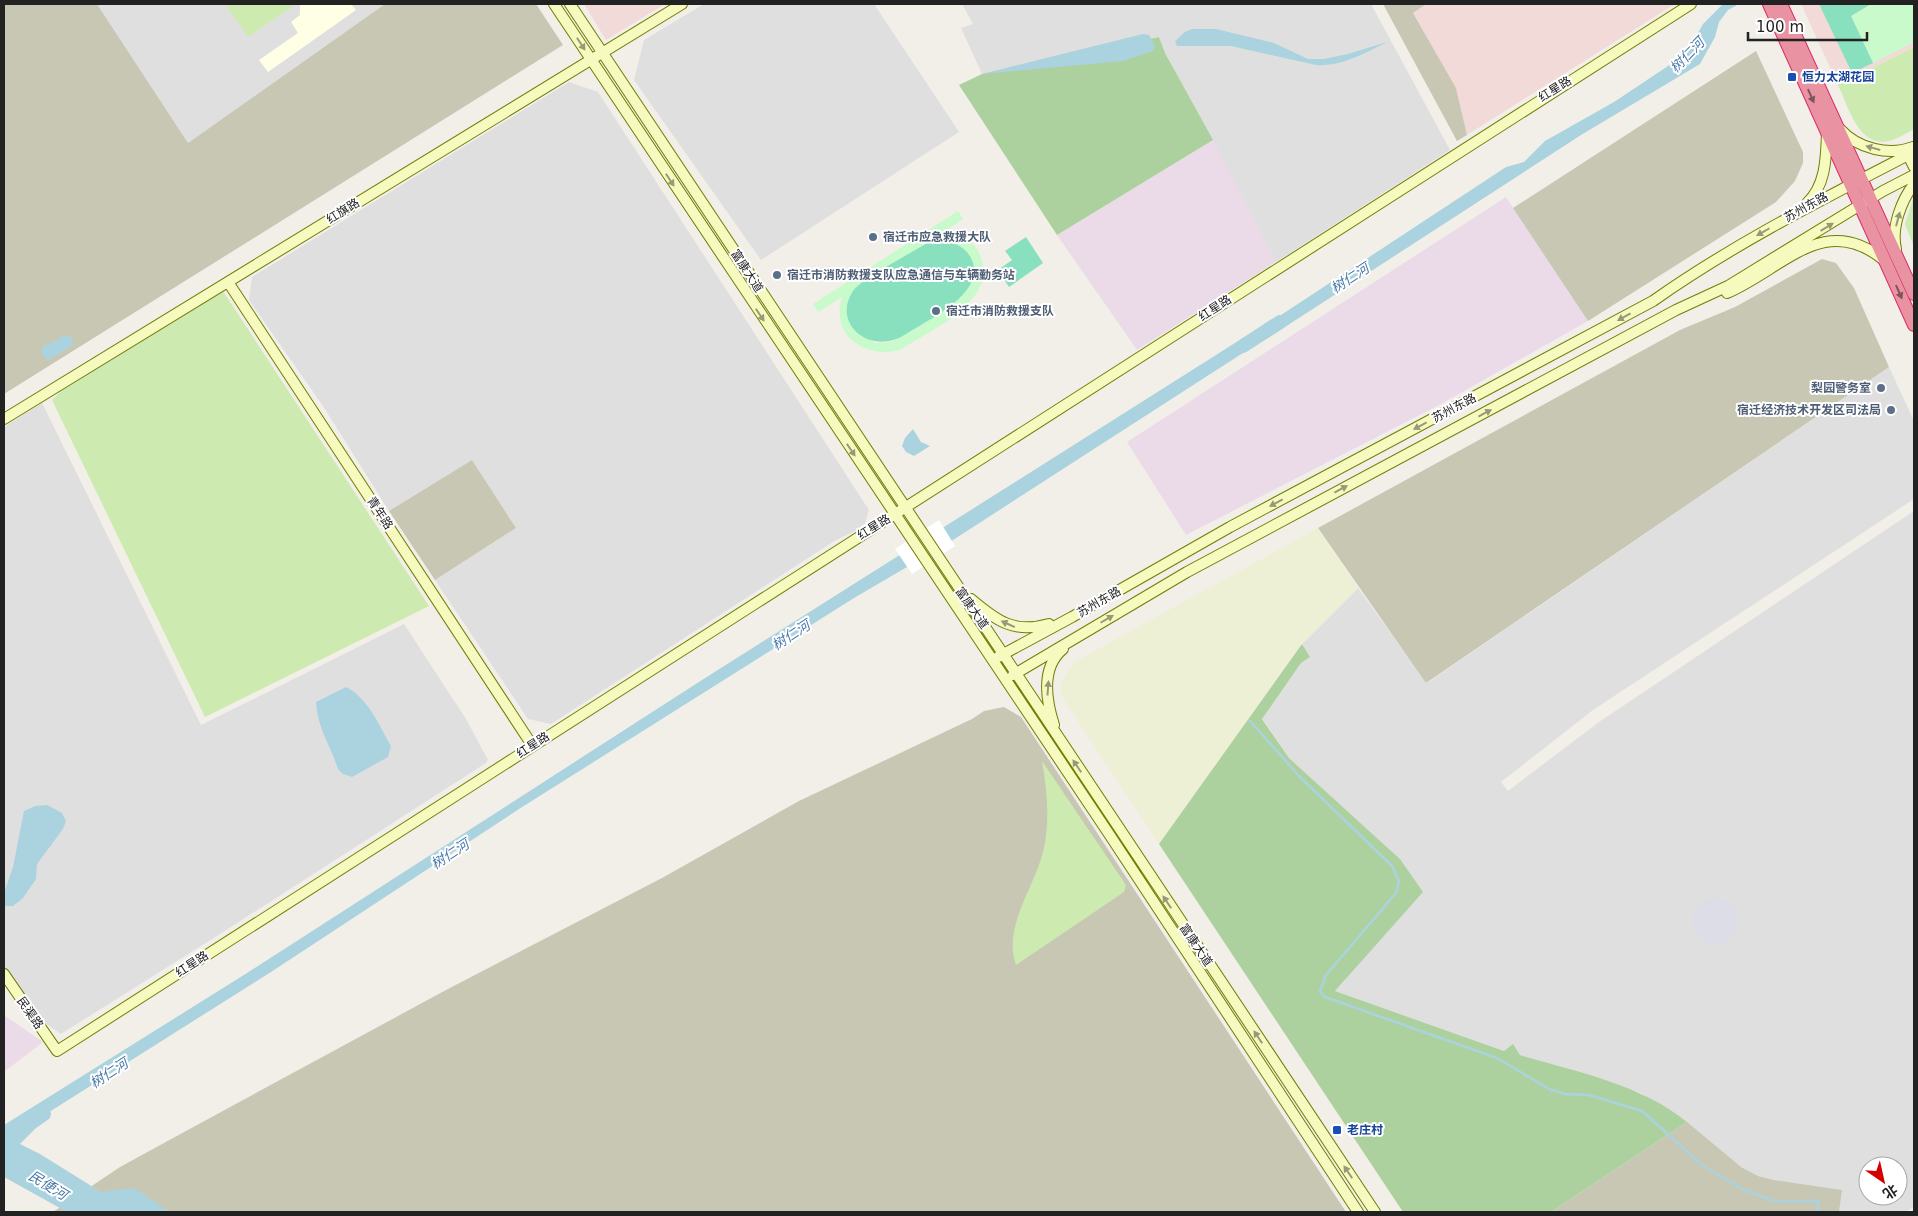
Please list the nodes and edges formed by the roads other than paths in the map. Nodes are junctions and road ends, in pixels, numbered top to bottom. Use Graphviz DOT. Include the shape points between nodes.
graph roads {
  1 [pos="554,4"];
  2 [pos="570,4"];
  3 [pos="682,4"];
  4 [pos="1691,4"];
  5 [pos="1769,4"];
  6 [pos="1782,4"];
  7 [pos="602,52"];
  8 [pos="591,59"];
  9 [pos="1832,129"];
  10 [pos="1912,151"];
  11 [pos="1914,166"];
  12 [pos="1914,175"];
  13 [pos="1855,182"];
  14 [pos="1914,184"];
  15 [pos="1871,199"];
  16 [pos="1859,207"];
  17 [pos="1800,211"];
  18 [pos="1892,260"];
  19 [pos="228,282"];
  20 [pos="1914,294"];
  21 [pos="1676,310"];
  22 [pos="1914,325"];
  23 [pos="4,419"];
  24 [pos="905,508"];
  25 [pos="894,514"];
  26 [pos="960,590"];
  27 [pos="1072,618"];
  28 [pos="1081,634"];
  29 [pos="1004,654"];
  30 [pos="992,660"];
  31 [pos="1017,673"];
  32 [pos="1005,680"];
  33 [pos="1058,737"];
  34 [pos="532,745"];
  35 [pos="1049,745"];
  36 [pos="4,974"];
  37 [pos="57,1051"];
  38 [pos="1276,1064"];
  39 [pos="1264,1072"];
  40 [pos="1316,1124"];
  41 [pos="1304,1132"];
  42 [pos="1358,1212"];
  43 [pos="1375,1212"];
  1 -- 8 [label="street, 富康大道, one-way"];
  2 -- 7 [label="street, 富康大道"];
  3 -- 7 [label="street, 红旗路"];
  4 -- 24 [label="street, 红星路"];
  5 -- 9 [label="highway, one-way"];
  6 -- 9 [label="highway"];
  7 -- 8 [label="street, 红旗路"];
  7 -- 24 [label="street, 富康大道"];
  8 -- 19 [label="street, 红旗路"];
  8 -- 25 [label="street, 富康大道, one-way"];
  10 -- 9 [label="street, one-way" via="1877,150"];
  9 -- 13 [label="highway"];
  9 -- 17 [label="street" via="1821,182"];
  10 -- 11 [label="street"];
  10 -- 13 [label="street, 苏州东路"];
  12 -- 15 [label="street, 苏州东路"];
  13 -- 15 [label="highway"];
  13 -- 16 [label="highway"];
  13 -- 17 [label="street, 苏州东路"];
  18 -- 14 [label="street, one-way" via="1896,225 1906,196"];
  15 -- 16 [label="street, 苏州东路"];
  15 -- 18 [label="highway"];
  16 -- 18 [label="highway"];
  21 -- 16 [label="street, 苏州东路, one-way" via="1728,286"];
  17 -- 27 [label="street, 苏州东路, one-way" via="1703,266 1652,301 1230,527"];
  18 -- 20 [label="highway"];
  18 -- 21 [label="street" via="1857,243 1829,240 1812,245 1742,286"];
  18 -- 22 [label="highway, one-way"];
  19 -- 23 [label="street, 红旗路"];
  19 -- 34 [label="street, 青年路"];
  28 -- 21 [label="street, 苏州东路, one-way" via="1187,572"];
  24 -- 25 [label="street, 红星路"];
  24 -- 26 [label="street, 富康大道"];
  25 -- 30 [label="street, 富康大道"];
  25 -- 34 [label="street, 红星路"];
  27 -- 26 [label="street, one-way" via="1038,628 1015,628 984,611"];
  26 -- 29 [label="street, 富康大道"];
  27 -- 29 [label="street, 苏州东路"];
  28 -- 31 [label="street, 苏州东路"];
  33 -- 28 [label="street, one-way" via="1047,698 1049,675 1056,655"];
  29 -- 30 [label="street, 苏州东路"];
  29 -- 31 [label="street, 富康大道"];
  30 -- 32 [label="street, 富康大道"];
  31 -- 32 [label="street, 苏州东路"];
  31 -- 33 [label="street, 富康大道"];
  32 -- 35 [label="street, 富康大道"];
  33 -- 35 [label="street"];
  38 -- 33 [label="street, 富康大道, one-way"];
  34 -- 37 [label="street, 红星路"];
  35 -- 39 [label="street, 富康大道"];
  36 -- 37 [label="street, 民渠路"];
  38 -- 39 [label="street"];
  38 -- 40 [label="street, 富康大道"];
  39 -- 41 [label="street, 富康大道"];
  40 -- 41 [label="street"];
  43 -- 40 [label="street, 富康大道, one-way"];
  41 -- 42 [label="street, 富康大道"];
}
